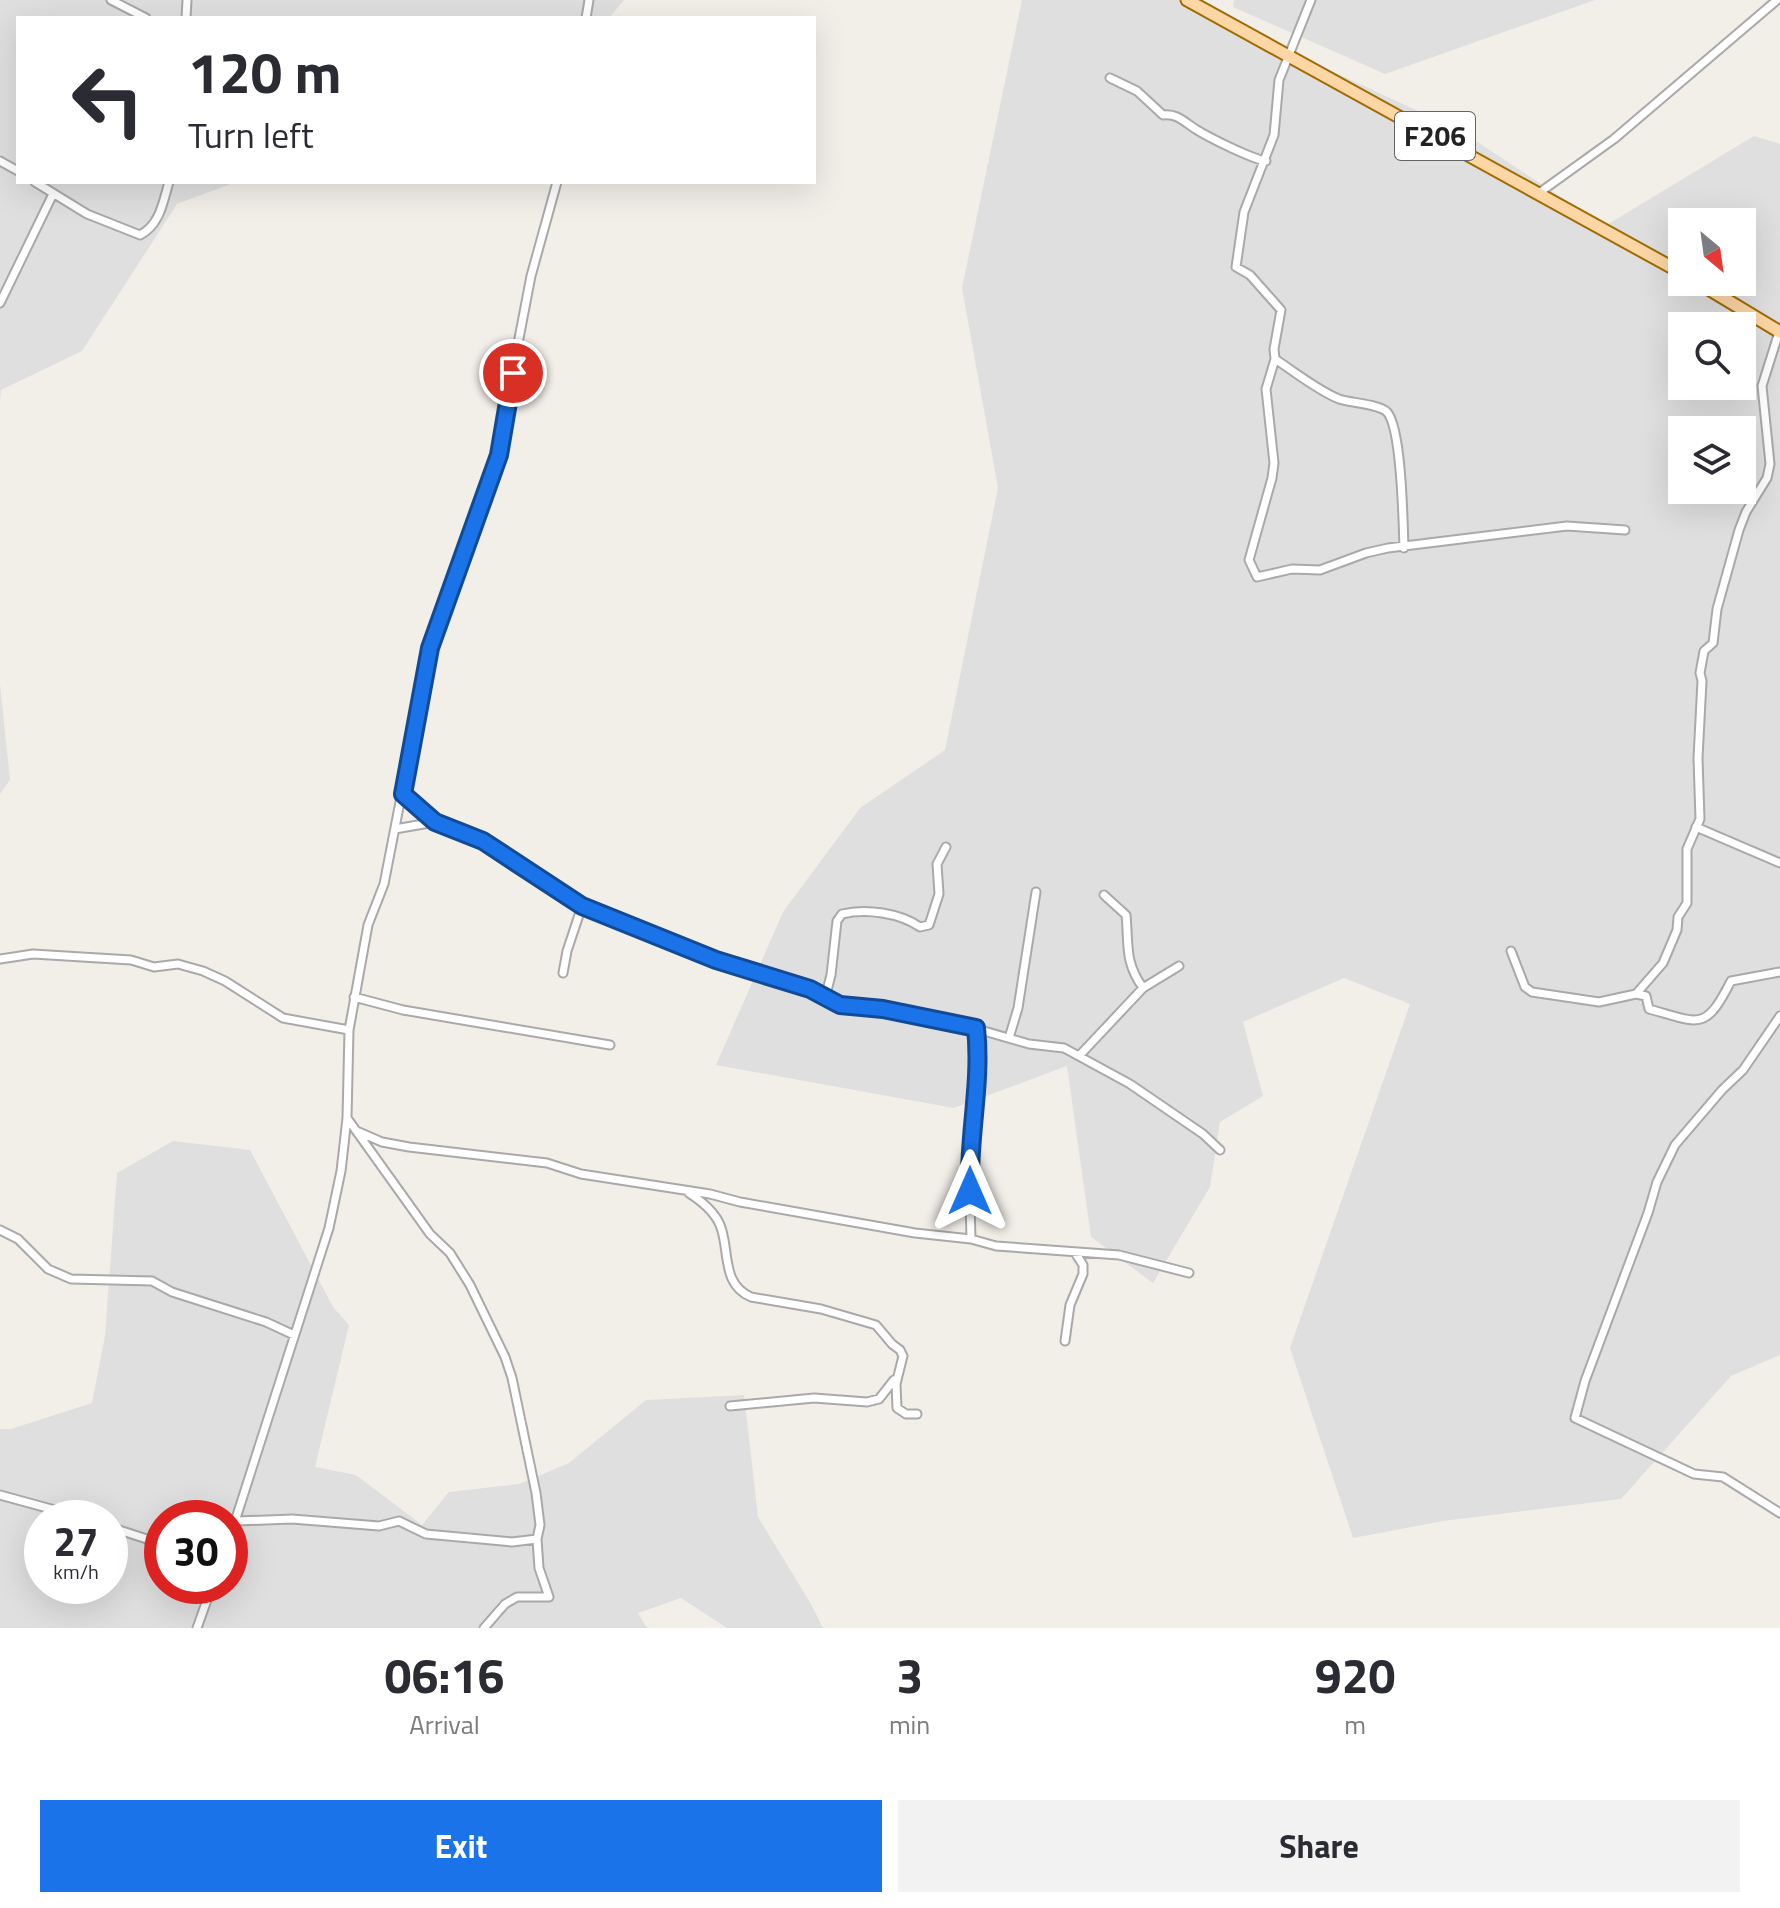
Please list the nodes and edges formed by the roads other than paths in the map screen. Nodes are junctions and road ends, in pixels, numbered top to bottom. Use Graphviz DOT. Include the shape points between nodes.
graph roads {
  1 [pos="111,0"];
  2 [pos="1187,0"];
  3 [pos="1311,0"];
  4 [pos="1777,0"];
  5 [pos="142,16"];
  6 [pos="1288,55"];
  7 [pos="1110,78"];
  8 [pos="1266,161"];
  9 [pos="38,184"];
  10 [pos="168,184"];
  11 [pos="556,184"];
  12 [pos="1539,193"];
  13 [pos="53,194"];
  14 [pos="1668,265"];
  15 [pos="1720,296"];
  16 [pos="0,303"];
  17 [pos="1779,332"];
  18 [pos="1275,359"];
  19 [pos="1625,530"];
  20 [pos="1404,548"];
  21 [pos="403,794"];
  22 [pos="435,822"];
  23 [pos="1696,827"];
  24 [pos="395,829"];
  25 [pos="946,847"];
  26 [pos="1780,863"];
  27 [pos="1036,892"];
  28 [pos="1104,895"];
  29 [pos="582,906"];
  30 [pos="1511,951"];
  31 [pos="0,959"];
  32 [pos="1179,966"];
  33 [pos="1780,972"];
  34 [pos="563,973"];
  35 [pos="1143,988"];
  36 [pos="1636,994"];
  37 [pos="354,997"];
  38 [pos="825,998"];
  39 [pos="1780,1016"];
  40 [pos="976,1028"];
  41 [pos="349,1030"];
  42 [pos="1009,1038"];
  43 [pos="610,1045"];
  44 [pos="1079,1056"];
  45 [pos="347,1118"];
  46 [pos="359,1132"];
  47 [pos="1220,1150"];
  48 [pos="687,1191"];
  49 [pos="0,1230"];
  50 [pos="971,1239"];
  51 [pos="1076,1254"];
  52 [pos="1189,1273"];
  53 [pos="294,1335"];
  54 [pos="1065,1341"];
  55 [pos="898,1371"];
  56 [pos="730,1406"];
  57 [pos="917,1414"];
  58 [pos="0,1495"];
  59 [pos="243,1500"];
  60 [pos="24,1502"];
  61 [pos="1780,1513"];
  62 [pos="248,1521"];
  63 [pos="537,1539"];
  64 [pos="206,1604"];
  65 [pos="197,1628"];
  66 [pos="484,1628"];
  1 -- 5 [label="street"];
  2 -- 6 [label="main road, F206"];
  3 -- 6 [label="street"];
  4 -- 12 [label="street" via="1649,110"];
  6 -- 8 [label="street"];
  6 -- 12 [label="main road, F206"];
  7 -- 8 [label="street" via="1137,91 1163,115"];
  8 -- 18 [label="street" via="1244,212 1236,267 1281,310"];
  9 -- 13 [label="street"];
  10 -- 13 [label="street" via="150,230 140,235"];
  11 -- 21 [label="street" via="531,276 504,436 430,648"];
  12 -- 14 [label="main road, F206"];
  13 -- 16 [label="street"];
  15 -- 17 [label="main road"];
  17 -- 23 [label="street" via="1762,386 1767,478 1739,530 1713,643 1702,662"];
  18 -- 20 [label="street" via="1340,399 1386,412 1400,478"];
  18 -- 20 [label="street" via="1266,389 1274,463 1249,560 1257,577 1292,569 1320,570 1366,553"];
  19 -- 20 [label="street" via="1567,526"];
  21 -- 22 [label="street"];
  21 -- 24 [label="street"];
  22 -- 24 [label="street"];
  22 -- 29 [label="street" via="483,841"];
  23 -- 26 [label="street"];
  23 -- 36 [label="street" via="1687,849 1687,903 1663,963"];
  24 -- 37 [label="street"];
  25 -- 38 [label="street" via="937,864 939,894 929,925 920,927 885,914 842,914"];
  27 -- 42 [label="street"];
  28 -- 35 [label="street" via="1126,915 1126,949"];
  29 -- 34 [label="street"];
  29 -- 38 [label="street"];
  30 -- 36 [label="street" via="1532,992 1599,1002"];
  31 -- 41 [label="street" via="33,954 131,960 154,967 178,964 225,981 283,1018"];
  32 -- 35 [label="street"];
  33 -- 36 [label="street" via="1731,981 1717,1009 1702,1020 1649,1009 1646,996"];
  35 -- 44 [label="street"];
  37 -- 41 [label="street"];
  37 -- 43 [label="street"];
  38 -- 40 [label="street"];
  39 -- 61 [label="street" via="1743,1070 1675,1145 1657,1182 1575,1418 1694,1474 1723,1477"];
  40 -- 42 [label="street"];
  40 -- 50 [label="street"];
  41 -- 45 [label="street"];
  42 -- 44 [label="street" via="1064,1048"];
  44 -- 47 [label="street" via="1130,1084"];
  45 -- 46 [label="street"];
  45 -- 53 [label="street" via="329,1228"];
  46 -- 48 [label="street" via="409,1147 547,1163 581,1174"];
  46 -- 63 [label="street" via="430,1234 450,1253 505,1357 536,1493"];
  48 -- 50 [label="street"];
  48 -- 55 [label="street" via="702,1201 722,1228 728,1270 739,1292 876,1325 903,1356"];
  49 -- 53 [label="street" via="18,1239 48,1269 71,1279 152,1281"];
  50 -- 51 [label="street"];
  51 -- 52 [label="street" via="1119,1255"];
  51 -- 54 [label="street" via="1083,1274 1070,1305"];
  53 -- 59 [label="street"];
  55 -- 56 [label="street" via="889,1389 867,1402 814,1398"];
  55 -- 57 [label="street" via="897,1408"];
  58 -- 60 [label="street"];
  62 -- 63 [label="street" via="379,1526 399,1521 426,1534 512,1542"];
  63 -- 66 [label="street" via="549,1597 517,1597"];
  64 -- 65 [label="street"];
}
